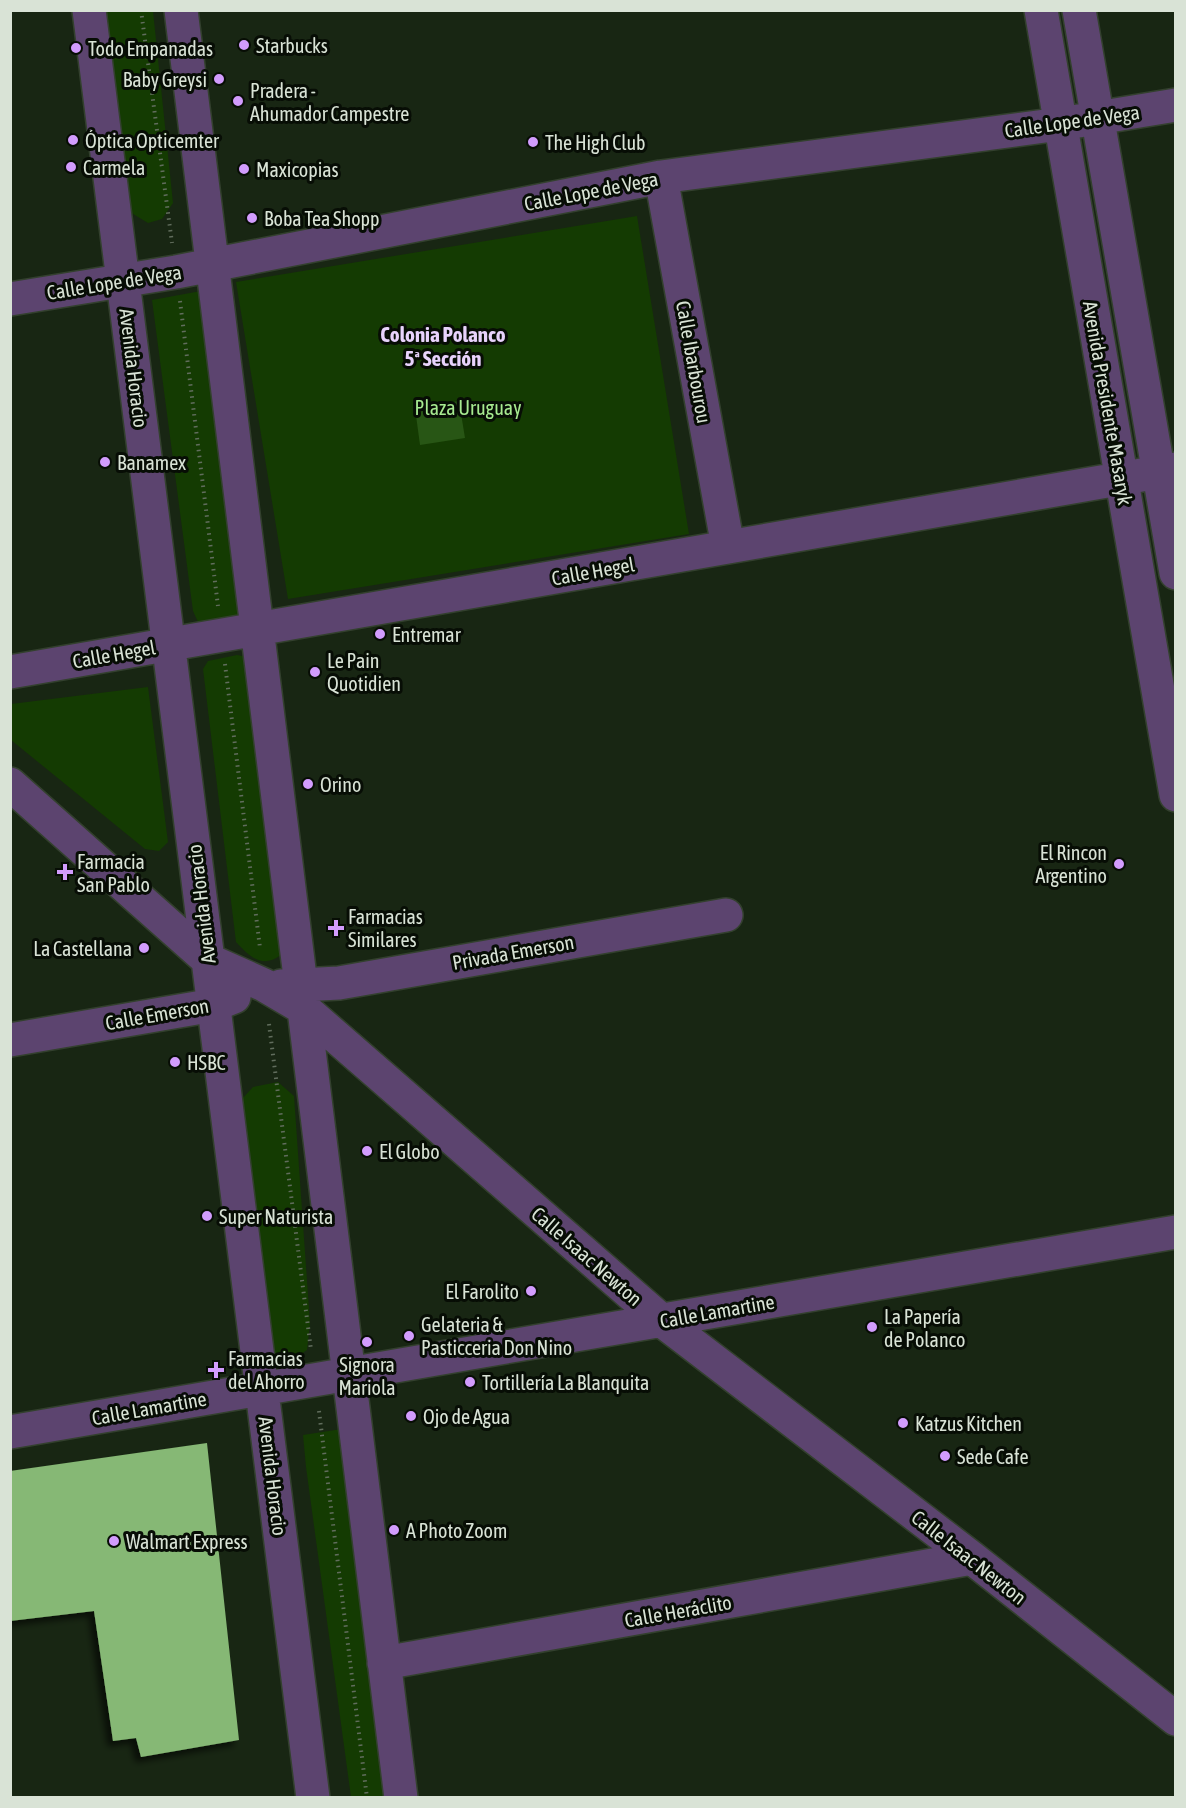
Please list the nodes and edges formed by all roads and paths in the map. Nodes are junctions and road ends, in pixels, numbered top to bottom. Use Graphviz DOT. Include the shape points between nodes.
graph roads {
  1 [pos="89,10"];
  2 [pos="141,10"];
  3 [pos="181,10"];
  4 [pos="1041,10"];
  5 [pos="1079,10"];
  6 [pos="1176,105"];
  7 [pos="1097,117"];
  8 [pos="1060,124"];
  9 [pos="660,177"];
  10 [pos="212,265"];
  11 [pos="176,272"];
  12 [pos="123,280"];
  13 [pos="10,298"];
  14 [pos="1167,471"];
  15 [pos="1121,479"];
  16 [pos="728,547"];
  17 [pos="1176,573"];
  18 [pos="257,629"];
  19 [pos="222,635"];
  20 [pos="169,645"];
  21 [pos="10,672"];
  22 [pos="10,784"];
  23 [pos="1176,795"];
  24 [pos="726,915"];
  25 [pos="208,960"];
  26 [pos="264,985"];
  27 [pos="302,997"];
  28 [pos="214,1005"];
  29 [pos="10,1040"];
  30 [pos="1176,1232"];
  31 [pos="661,1320"];
  32 [pos="349,1375"];
  33 [pos="315,1380"];
  34 [pos="262,1388"];
  35 [pos="10,1432"];
  36 [pos="972,1558"];
  37 [pos="384,1663"];
  38 [pos="1176,1719"];
  39 [pos="313,1797"];
  40 [pos="366,1797"];
  41 [pos="401,1797"];
  1 -- 12 [label="street, Avenida Horacio"];
  2 -- 11 [label="path"];
  3 -- 10 [label="street"];
  4 -- 8 [label="street, Avenida Presidente Masaryk"];
  5 -- 7 [label="street, Avenida Presidente Masaryk"];
  6 -- 7 [label="street, Calle Lope de Vega"];
  7 -- 8 [label="street, Calle Lope de Vega"];
  7 -- 14 [label="street, Avenida Presidente Masaryk"];
  8 -- 9 [label="street, Calle Lope de Vega"];
  8 -- 15 [label="street, Avenida Presidente Masaryk"];
  9 -- 10 [label="street, Calle Lope de Vega"];
  9 -- 16 [label="street, Calle Ibarbourou"];
  10 -- 11 [label="street, Calle Lope de Vega"];
  10 -- 18 [label="street"];
  11 -- 12 [label="street, Calle Lope de Vega"];
  11 -- 19 [label="path"];
  12 -- 13 [label="street, Calle Lope de Vega"];
  12 -- 20 [label="street, Avenida Horacio"];
  14 -- 15 [label="street, Calle Hegel"];
  14 -- 17 [label="street, Avenida Presidente Masaryk"];
  15 -- 16 [label="street, Calle Hegel"];
  15 -- 23 [label="street, Avenida Presidente Masaryk"];
  16 -- 18 [label="street, Calle Hegel"];
  18 -- 19 [label="street, Calle Hegel"];
  18 -- 27 [label="street"];
  19 -- 20 [label="street, Calle Hegel"];
  19 -- 26 [label="path"];
  20 -- 21 [label="street, Calle Hegel"];
  20 -- 25 [label="street, Avenida Horacio"];
  22 -- 25 [label="street"];
  24 -- 27 [label="street, Privada Emerson" via="339,983"];
  25 -- 26 [label="street"];
  25 -- 28 [label="street, Avenida Horacio"];
  26 -- 27 [label="street, Calle Emerson"];
  26 -- 28 [label="street, Calle Emerson"];
  26 -- 33 [label="path"];
  27 -- 31 [label="street, Calle Isaac Newton"];
  27 -- 32 [label="street"];
  28 -- 29 [label="street, Calle Emerson"];
  28 -- 34 [label="street, Avenida Horacio"];
  30 -- 31 [label="street, Calle Lamartine"];
  31 -- 32 [label="street, Calle Lamartine"];
  31 -- 36 [label="street, Calle Isaac Newton"];
  32 -- 33 [label="street, Calle Lamartine"];
  32 -- 37 [label="street"];
  33 -- 34 [label="street, Calle Lamartine"];
  33 -- 40 [label="path"];
  34 -- 35 [label="street, Calle Lamartine"];
  34 -- 39 [label="street, Avenida Horacio"];
  36 -- 37 [label="street, Calle Heráclito"];
  36 -- 38 [label="street, Calle Isaac Newton"];
  37 -- 41 [label="street"];
}
